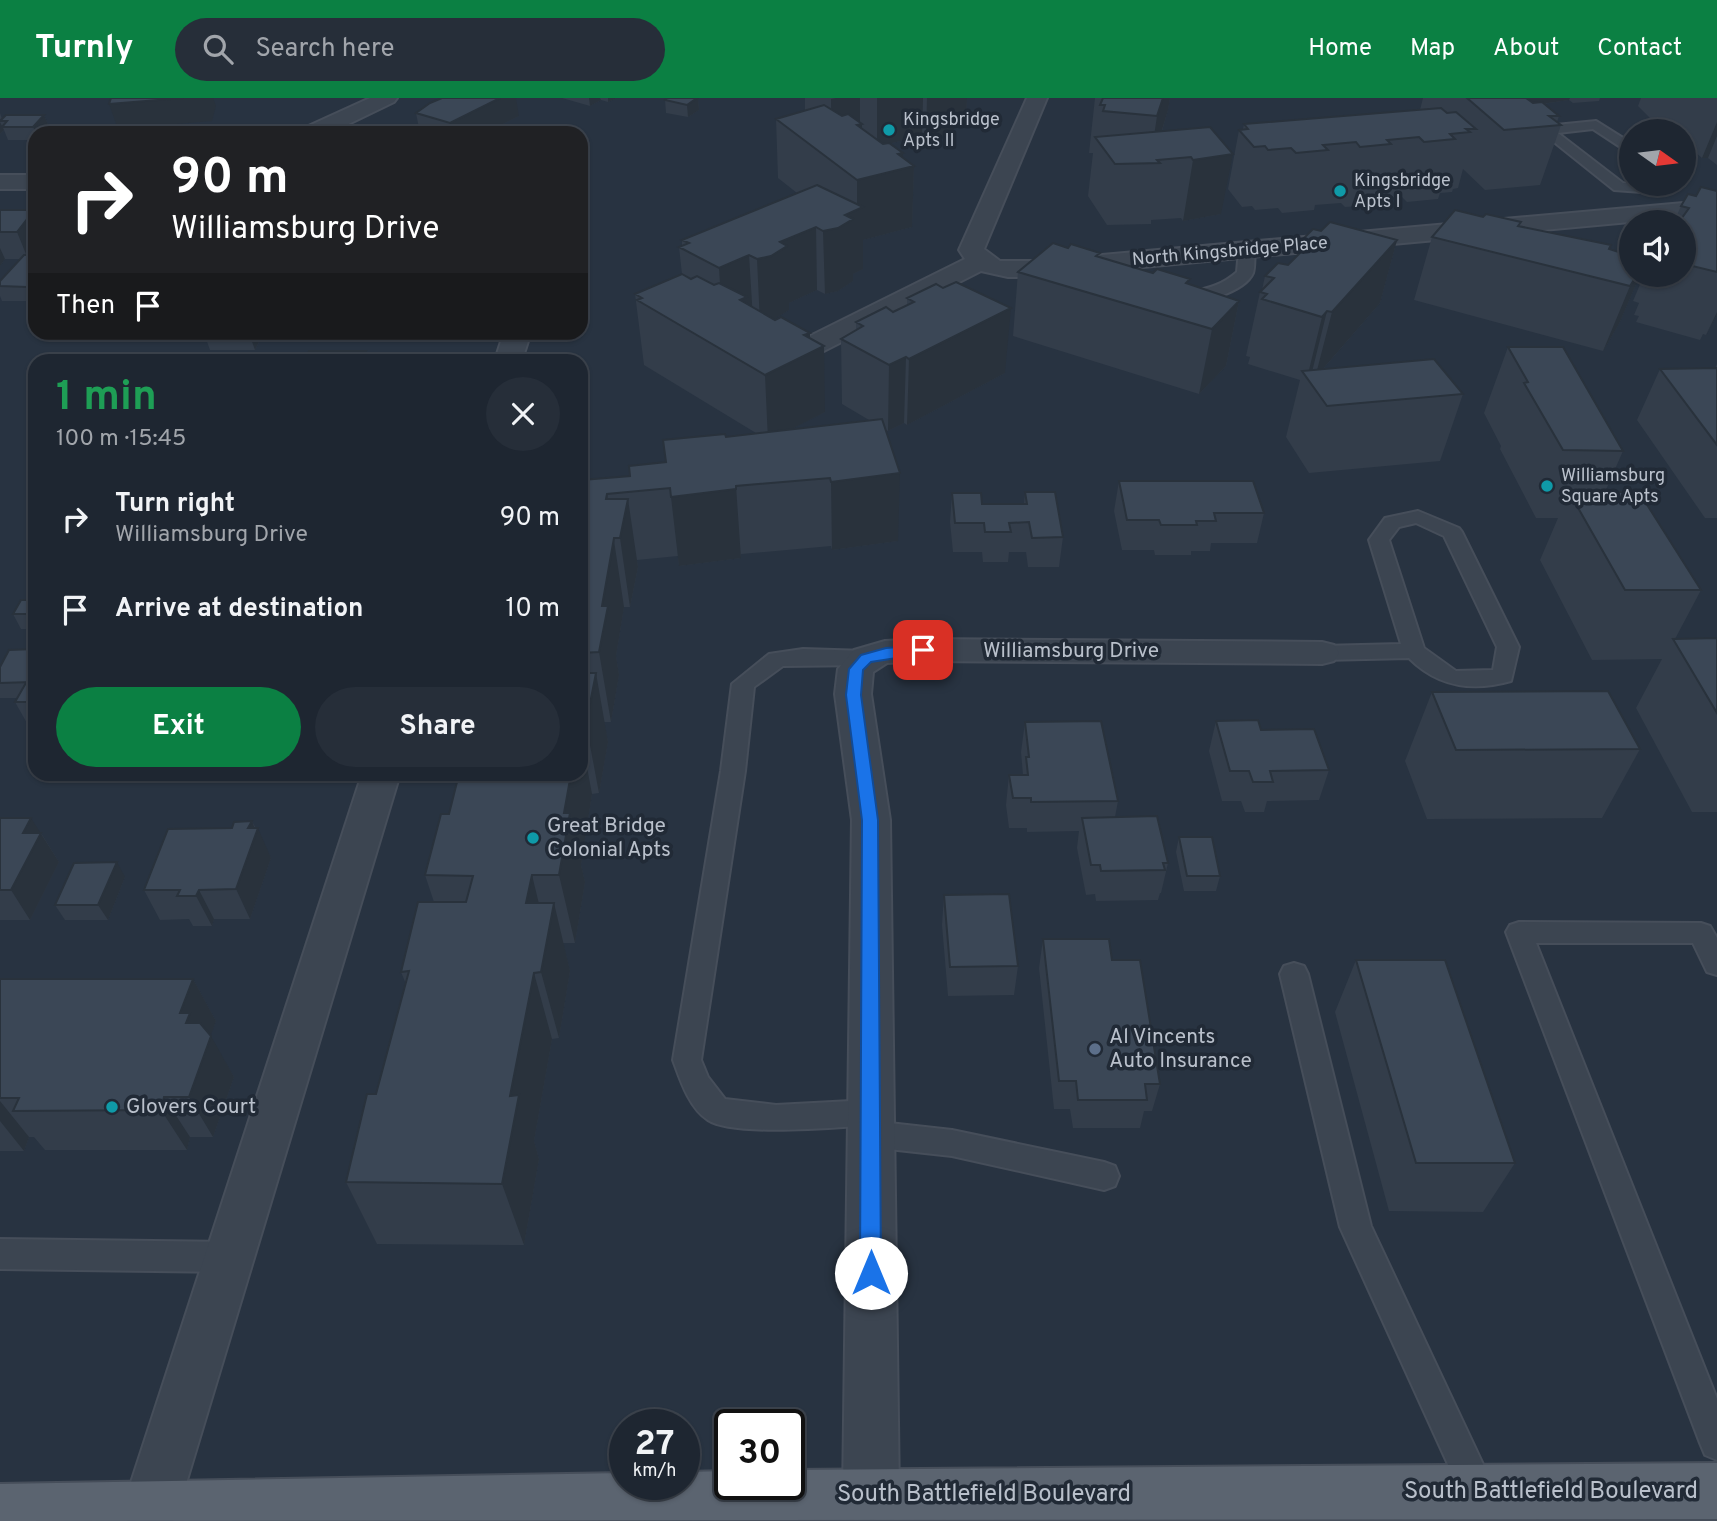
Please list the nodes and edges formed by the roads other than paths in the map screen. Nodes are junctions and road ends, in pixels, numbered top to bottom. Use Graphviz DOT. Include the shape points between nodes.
graph roads {
  1 [pos="387,98"];
  2 [pos="1037,98"];
  3 [pos="327,126"];
  4 [pos="1619,141"];
  5 [pos="0,182"];
  6 [pos="28,182"];
  7 [pos="1619,187"];
  8 [pos="1665,196"];
  9 [pos="1717,207"];
  10 [pos="1682,210"];
  11 [pos="1692,210"];
  12 [pos="1619,217"];
  13 [pos="1247,250"];
  14 [pos="979,262"];
  15 [pos="1097,264"];
  16 [pos="1128,280"];
  17 [pos="1172,296"];
  18 [pos="806,349"];
  19 [pos="1414,651"];
  20 [pos="1322,653"];
  21 [pos="866,658"];
  22 [pos="379,781"];
  23 [pos="1717,964"];
  24 [pos="1294,974"];
  25 [pos="870,1124"];
  26 [pos="1104,1176"];
  27 [pos="0,1254"];
  28 [pos="230,1257"];
  29 [pos="1717,1443"];
  30 [pos="1717,1491"];
  31 [pos="1478,1492"];
  32 [pos="872,1496"];
  33 [pos="150,1510"];
  34 [pos="0,1512"];
  1 -- 3 [label="street"];
  2 -- 14 [label="street" via="971,250"];
  4 -- 7 [label="lane" via="1596,125 1546,130"];
  5 -- 6 [label="street"];
  8 -- 10 [label="lane"];
  9 -- 11 [label="street, North Kingsbridge Place"];
  12 -- 13 [label="street, North Kingsbridge Place"];
  13 -- 15 [label="street, North Kingsbridge Place"];
  13 -- 17 [label="lane" via="1245,273 1230,288 1208,296"];
  14 -- 15 [label="street, North Kingsbridge Place" via="993,269"];
  14 -- 18 [label="street"];
  15 -- 16 [label="lane"];
  19 -- 19 [label="lane" via="1432,669 1457,681 1503,676 1508,647 1452,532 1418,517 1392,522 1379,540"];
  19 -- 20 [label="lane"];
  20 -- 21 [label="street, Williamsburg Drive" via="923,650"];
  21 -- 25 [label="street" via="856,669 853,695 870,820"];
  21 -- 25 [label="lane" via="777,659 743,684 687,1060 696,1084 717,1111"];
  22 -- 28 [label="street"];
  23 -- 29 [label="lane" via="1701,933 1519,932"];
  24 -- 31 [label="lane" via="1356,1227"];
  25 -- 26 [label="lane"];
  25 -- 32 [label="street"];
  27 -- 28 [label="lane"];
  28 -- 33 [label="street"];
  30 -- 31 [label="main road, South Battlefield Boulevard"];
  31 -- 32 [label="main road, South Battlefield Boulevard"];
  32 -- 33 [label="main road, South Battlefield Boulevard"];
  33 -- 34 [label="main road, South Battlefield Boulevard"];
}
